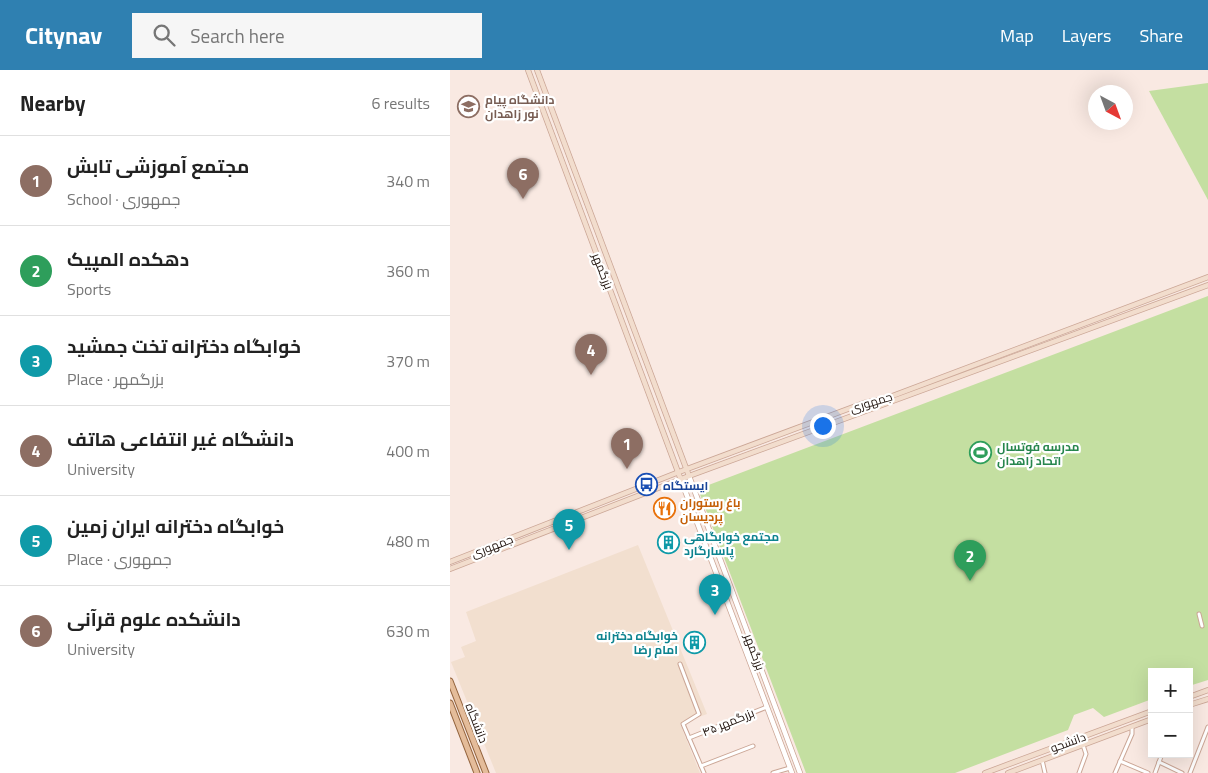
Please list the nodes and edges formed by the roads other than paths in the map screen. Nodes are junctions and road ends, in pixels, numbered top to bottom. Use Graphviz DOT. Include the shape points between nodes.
graph roads {
  1 [pos="528,70"];
  2 [pos="537,70"];
  3 [pos="1208,277"];
  4 [pos="1208,285"];
  5 [pos="1062,331"];
  6 [pos="1065,338"];
  7 [pos="655,385"];
  8 [pos="647,388"];
  9 [pos="864,403"];
  10 [pos="866,410"];
  11 [pos="687,469"];
  12 [pos="679,472"];
  13 [pos="689,476"];
  14 [pos="681,480"];
  15 [pos="593,506"];
  16 [pos="595,514"];
  17 [pos="450,562"];
  18 [pos="450,569"];
  19 [pos="739,609"];
  20 [pos="731,612"];
  21 [pos="1199,614"];
  22 [pos="1202,626"];
  23 [pos="680,664"];
  24 [pos="450,681"];
  25 [pos="1208,690"];
  26 [pos="1193,696"];
  27 [pos="1208,699"];
  28 [pos="772,700"];
  29 [pos="450,703"];
  30 [pos="766,704"];
  31 [pos="1193,704"];
  32 [pos="1148,712"];
  33 [pos="1148,721"];
  34 [pos="1132,727"];
  35 [pos="1208,727"];
  36 [pos="689,738"];
  37 [pos="1083,745"];
  38 [pos="753,746"];
  39 [pos="1160,758"];
  40 [pos="1042,760"];
  41 [pos="1120,761"];
  42 [pos="1159,762"];
  43 [pos="701,766"];
  44 [pos="791,770"];
  45 [pos="477,773"];
  46 [pos="486,773"];
  47 [pos="704,773"];
  48 [pos="773,773"];
  49 [pos="800,773"];
  50 [pos="985,773"];
  51 [pos="1008,773"];
  52 [pos="1045,773"];
  53 [pos="1080,773"];
  54 [pos="1115,773"];
  55 [pos="1148,773"];
  56 [pos="1155,773"];
  57 [pos="1182,773"];
  58 [pos="1190,773"];
  1 -- 8 [label="main road, بزرگمهر"];
  2 -- 7 [label="main road, بزرگمهر"];
  3 -- 5 [label="main road, جمهوری"];
  4 -- 6 [label="main road, جمهوری"];
  5 -- 6 [label="main road"];
  5 -- 9 [label="main road, جمهوری" via="887,398"];
  6 -- 10 [label="main road, جمهوری"];
  7 -- 8 [label="main road"];
  7 -- 11 [label="main road, بزرگمهر"];
  8 -- 12 [label="main road, بزرگمهر"];
  9 -- 10 [label="main road"];
  9 -- 11 [label="main road, جمهوری"];
  10 -- 13 [label="main road, جمهوری"];
  11 -- 12 [label="main road, جمهوری"];
  11 -- 13 [label="main road, بزرگمهر"];
  12 -- 14 [label="main road, بزرگمهر"];
  12 -- 15 [label="main road, جمهوری"];
  13 -- 14 [label="main road, جمهوری"];
  13 -- 19 [label="street, بزرگمهر"];
  14 -- 16 [label="main road, جمهوری"];
  14 -- 20 [label="street, بزرگمهر"];
  15 -- 16 [label="main road"];
  15 -- 17 [label="main road, جمهوری"];
  16 -- 18 [label="main road, جمهوری"];
  19 -- 20 [label="street"];
  19 -- 28 [label="street, بزرگمهر"];
  20 -- 30 [label="street, بزرگمهر"];
  21 -- 22 [label="street"];
  23 -- 36 [label="street" via="699,714 682,724"];
  24 -- 46 [label="main road, دانشگاه"];
  25 -- 26 [label="main road"];
  27 -- 31 [label="main road"];
  28 -- 30 [label="street"];
  28 -- 49 [label="street, بزرگمهر"];
  29 -- 45 [label="main road, دانشگاه"];
  30 -- 36 [label="street, بزرگمهر ۴۵"];
  30 -- 44 [label="street, بزرگمهر"];
  32 -- 50 [label="main road, دانشجو"];
  33 -- 34 [label="main road, دانشجو"];
  34 -- 37 [label="main road, دانشجو"];
  34 -- 41 [label="street"];
  35 -- 58 [label="street"];
  36 -- 43 [label="street"];
  37 -- 40 [label="main road, دانشجو"];
  37 -- 53 [label="street" via="1086,754"];
  38 -- 43 [label="street"];
  39 -- 42 [label="street"];
  40 -- 51 [label="main road, دانشجو"];
  40 -- 52 [label="street"];
  41 -- 54 [label="street"];
  41 -- 55 [label="street"];
  42 -- 56 [label="street"];
  42 -- 57 [label="street"];
  43 -- 47 [label="street"];
  44 -- 48 [label="street"];
}
